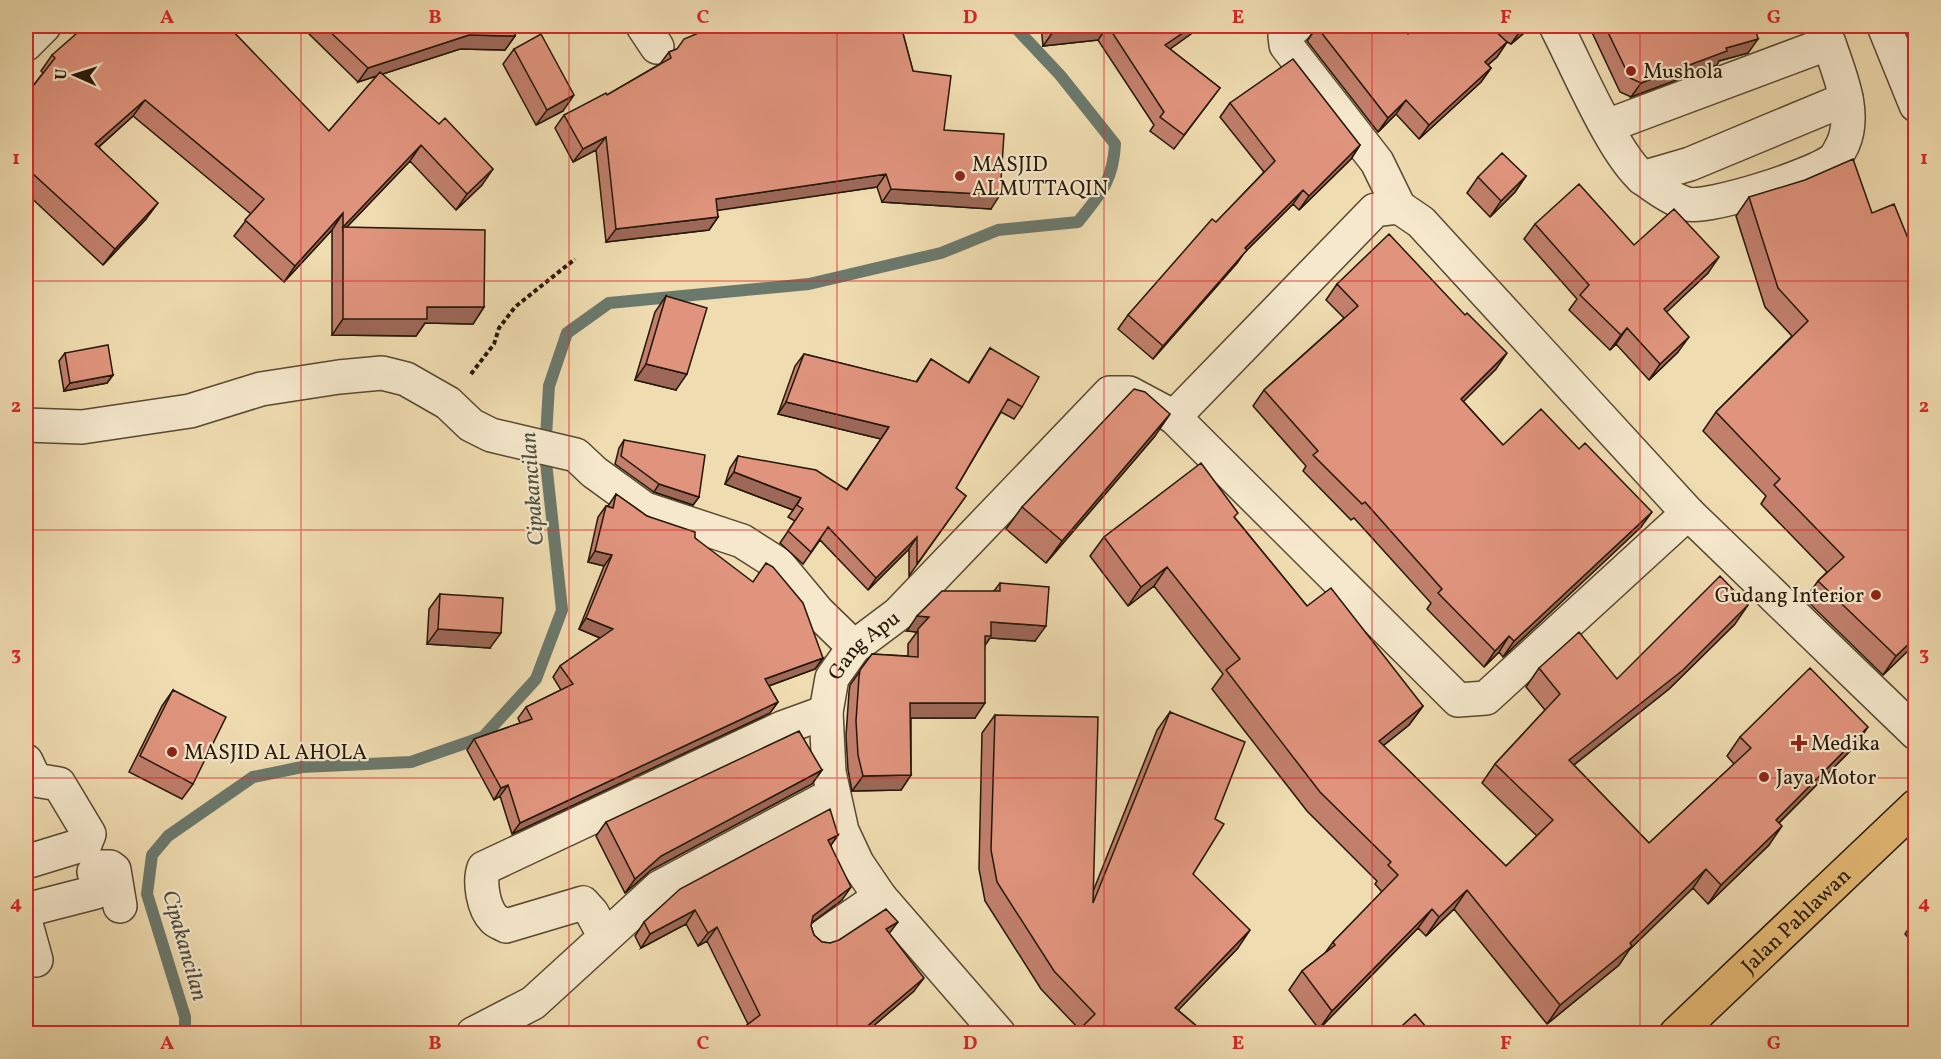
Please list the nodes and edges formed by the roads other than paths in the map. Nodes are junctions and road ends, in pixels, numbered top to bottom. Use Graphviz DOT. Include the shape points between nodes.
graph roads {
  1 [pos="45,26"];
  2 [pos="1296,26"];
  3 [pos="1556,26"];
  4 [pos="1884,26"];
  5 [pos="26,44"];
  6 [pos="1846,99"];
  7 [pos="1916,105"];
  8 [pos="1607,126"];
  9 [pos="1642,178"];
  10 [pos="1399,207"];
  11 [pos="1174,417"];
  12 [pos="26,425"];
  13 [pos="1688,513"];
  14 [pos="854,647"];
  15 [pos="826,712"];
  16 [pos="1916,733"];
  17 [pos="26,760"];
  18 [pos="832,795"];
  19 [pos="1916,806"];
  20 [pos="26,862"];
  21 [pos="880,897"];
  22 [pos="120,906"];
  23 [pos="26,910"];
  24 [pos="26,926"];
  25 [pos="604,935"];
  26 [pos="820,938"];
  27 [pos="36,960"];
  28 [pos="473,1034"];
  29 [pos="999,1034"];
  30 [pos="1676,1034"];
  1 -- 5 [label="street"];
  2 -- 10 [label="street" via="1286,36 1286,45 1377,162"];
  3 -- 8 [label="street"];
  4 -- 7 [label="street"];
  6 -- 8 [label="street" via="1829,43"];
  6 -- 9 [label="street" via="1690,164"];
  6 -- 9 [label="street" via="1848,129 1833,160 1774,186 1708,204 1688,204"];
  8 -- 9 [label="street"];
  10 -- 11 [label="street" via="1375,210"];
  10 -- 13 [label="street" via="1421,222"];
  11 -- 13 [label="street, Gang Apu" via="1458,700 1486,698"];
  11 -- 14 [label="street, Gang Apu" via="1129,393 1110,393 898,614"];
  12 -- 14 [label="street" via="82,427 190,411 261,389 382,373 406,379 448,403 471,425 491,435 576,455 645,509 742,541 778,564"];
  13 -- 16 [label="street"];
  14 -- 15 [label="street, Gang Apu" via="832,678"];
  15 -- 18 [label="street, Gang Apu"];
  15 -- 25 [label="street" via="782,728 484,868 485,901 493,919 506,926 582,903"];
  17 -- 20 [label="street" via="35,780 59,784 89,834 85,843"];
  18 -- 21 [label="street, Gang Apu" via="847,842"];
  18 -- 25 [label="street" via="660,887"];
  19 -- 30 [label="main road, Jalan Pahlawan"];
  21 -- 26 [label="street"];
  21 -- 29 [label="street, Gang Apu"];
  22 -- 23 [label="street" via="114,870 97,867 96,892"];
  24 -- 27 [label="street"];
  25 -- 28 [label="street" via="599,944 533,1003"];
}
